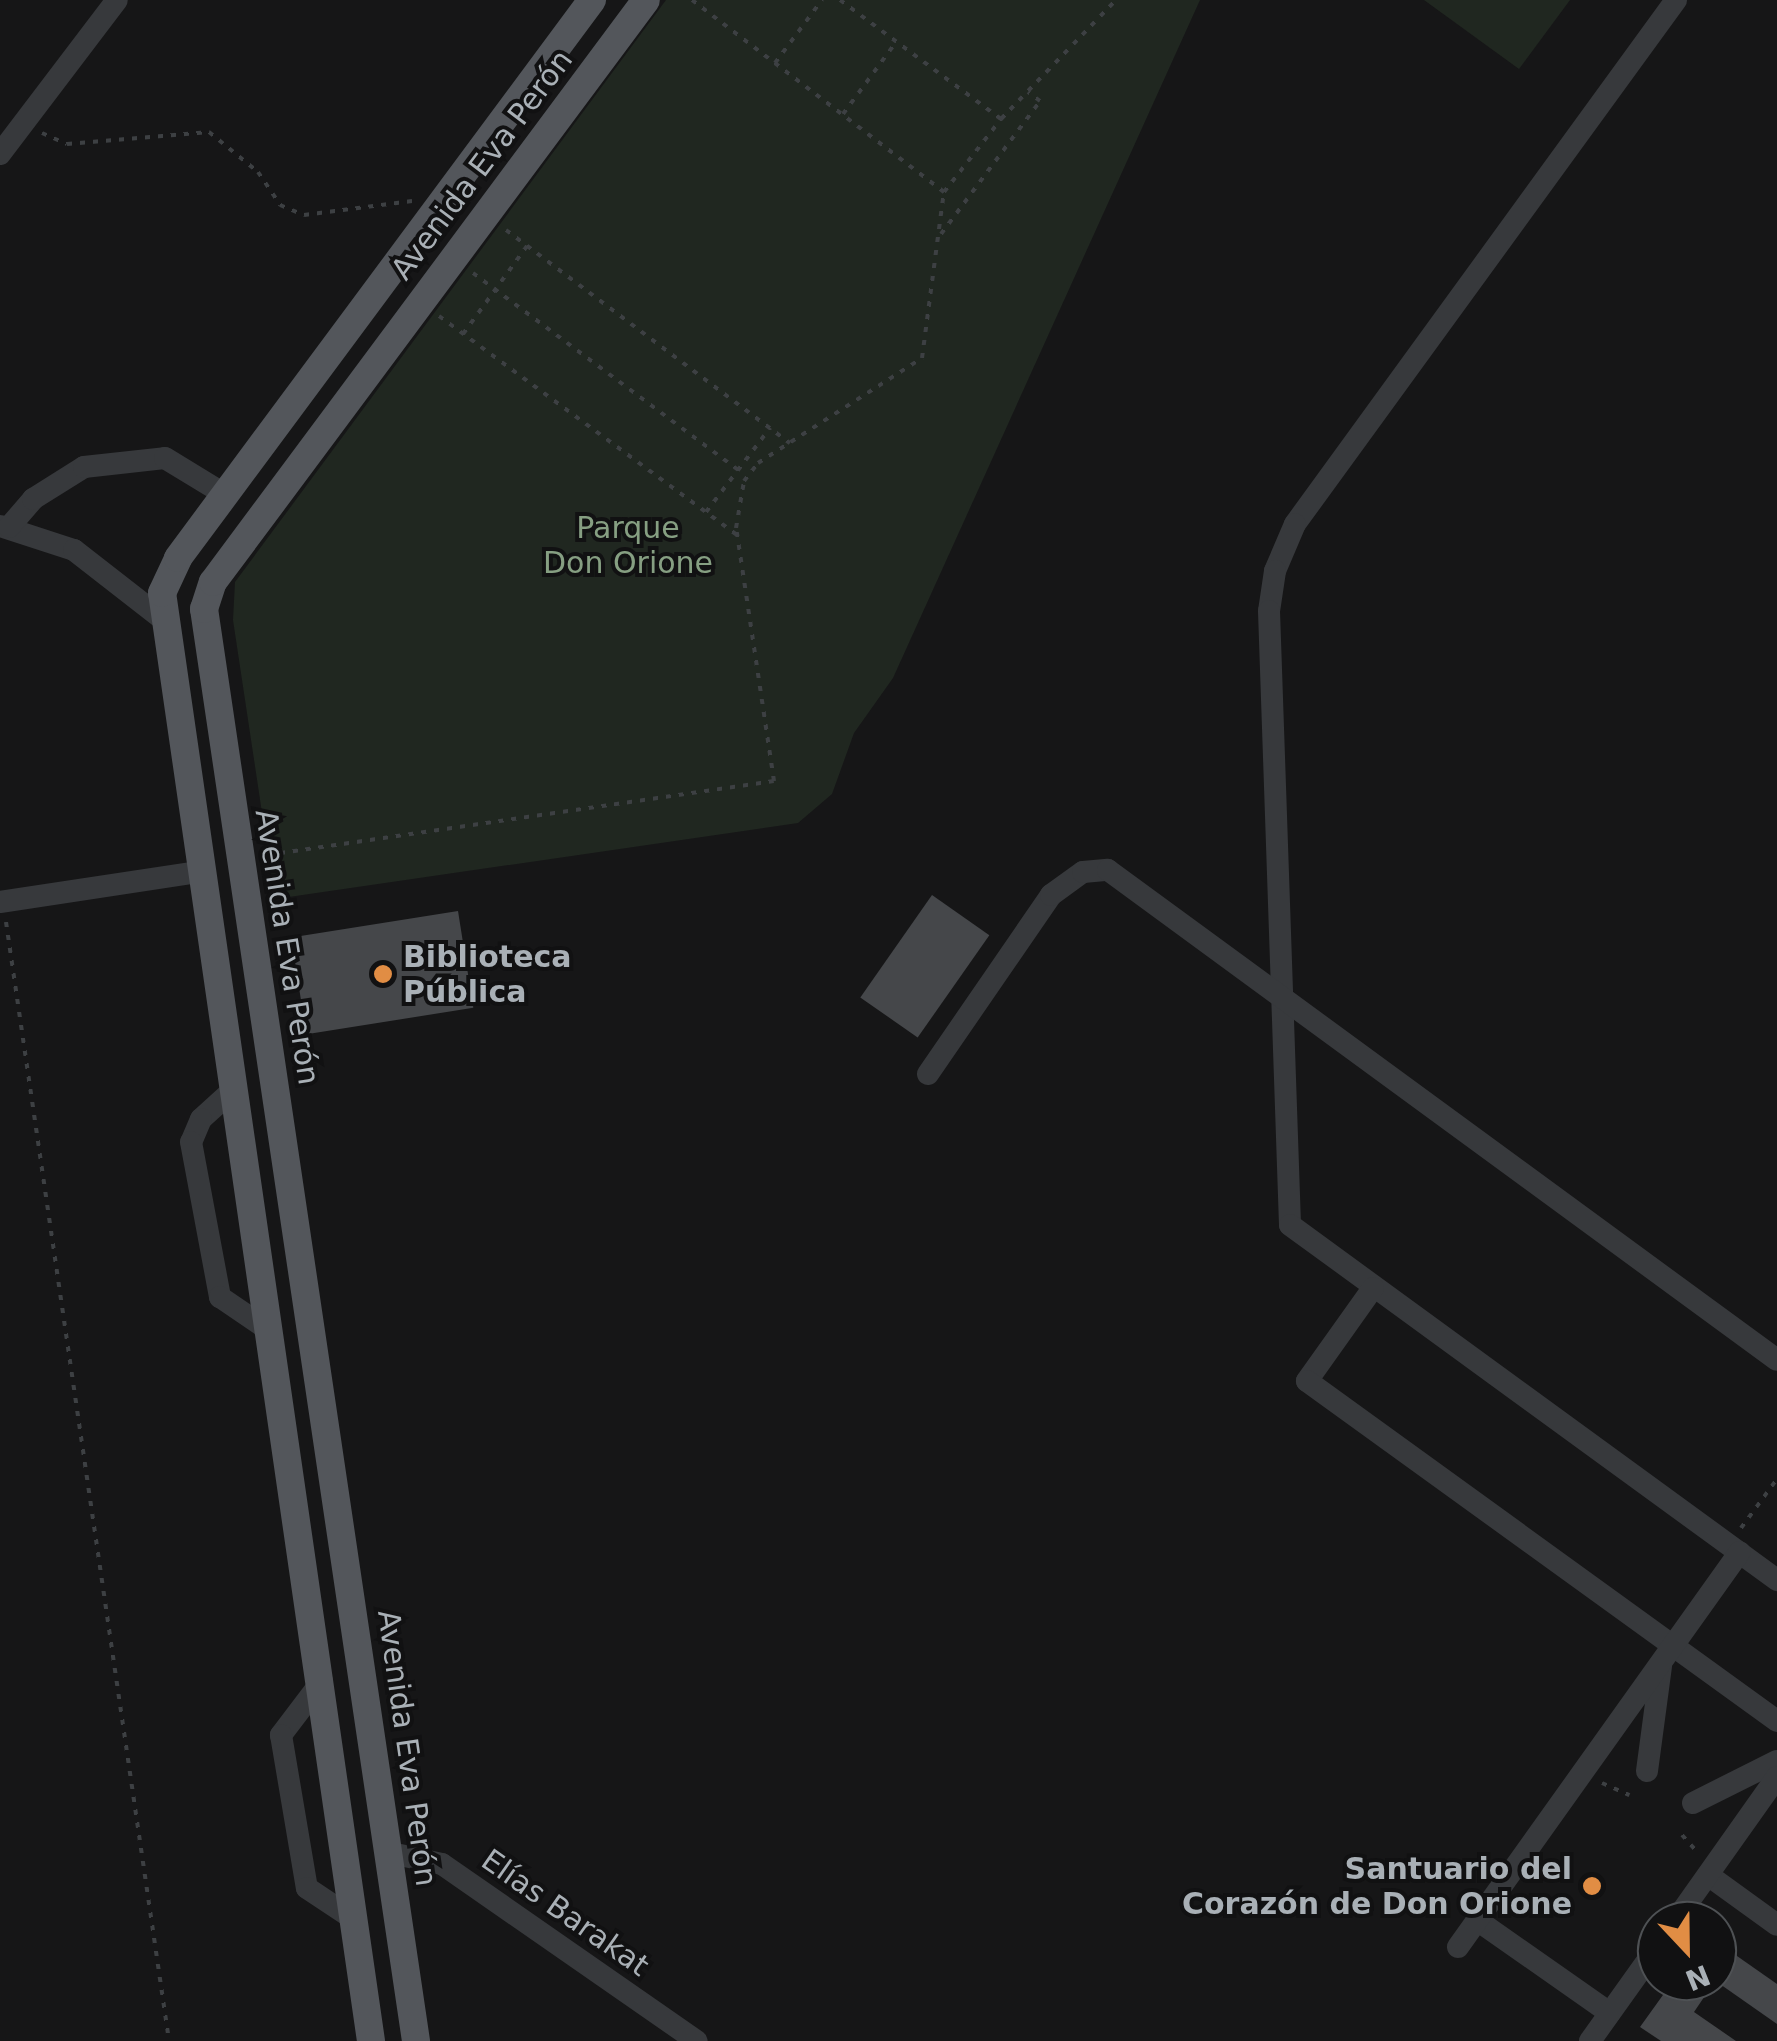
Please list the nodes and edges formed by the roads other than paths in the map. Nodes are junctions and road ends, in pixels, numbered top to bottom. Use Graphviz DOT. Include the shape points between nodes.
graph roads {
  1 [pos="117,0"];
  2 [pos="592,0"];
  3 [pos="646,0"];
  4 [pos="1676,0"];
  5 [pos="0,154"];
  6 [pos="224,494"];
  7 [pos="4,527"];
  8 [pos="160,617"];
  9 [pos="218,704"];
  10 [pos="175,712"];
  11 [pos="199,872"];
  12 [pos="2,902"];
  13 [pos="1282,992"];
  14 [pos="928,1074"];
  15 [pos="276,1086"];
  16 [pos="233,1091"];
  17 [pos="1374,1288"];
  18 [pos="270,1331"];
  19 [pos="1777,1360"];
  20 [pos="1735,1548"];
  21 [pos="347,1560"];
  22 [pos="306,1568"];
  23 [pos="1777,1580"];
  24 [pos="1667,1654"];
  25 [pos="322,1681"];
  26 [pos="1777,1722"];
  27 [pos="1777,1761"];
  28 [pos="1647,1771"];
  29 [pos="1777,1777"];
  30 [pos="1693,1804"];
  31 [pos="391,1853"];
  32 [pos="1708,1875"];
  33 [pos="1689,1901"];
  34 [pos="355,1920"];
  35 [pos="1477,1920"];
  36 [pos="1777,1925"];
  37 [pos="1458,1947"];
  38 [pos="1637,1975"];
  39 [pos="406,1979"];
  40 [pos="365,1991"];
  41 [pos="1610,2013"];
  42 [pos="371,2041"];
  43 [pos="416,2041"];
  44 [pos="697,2041"];
  45 [pos="1590,2041"];
  1 -- 5 [label="street"];
  2 -- 6 [label="main road, Avenida Eva Perón"];
  3 -- 9 [label="main road, Avenida Eva Perón" via="213,582 204,609"];
  4 -- 13 [label="street" via="1295,524 1275,571 1269,611"];
  6 -- 7 [label="street" via="165,458 84,467"];
  6 -- 8 [label="main road, Avenida Eva Perón" via="167,576"];
  7 -- 8 [label="street" via="74,550"];
  8 -- 10 [label="main road, Avenida Eva Perón"];
  9 -- 10 [label="main road"];
  9 -- 15 [label="main road, Avenida Eva Perón"];
  10 -- 11 [label="main road, Avenida Eva Perón"];
  11 -- 12 [label="street"];
  11 -- 16 [label="main road, Avenida Eva Perón"];
  13 -- 14 [label="street" via="1108,870 1094,870 1052,895"];
  13 -- 17 [label="street" via="1290,1225"];
  13 -- 19 [label="street"];
  15 -- 16 [label="main road"];
  15 -- 21 [label="main road, Avenida Eva Perón"];
  16 -- 18 [label="main road, Avenida Eva Perón"];
  16 -- 18 [label="street" via="201,1119 191,1142 220,1296"];
  17 -- 20 [label="street"];
  17 -- 24 [label="street" via="1307,1381"];
  18 -- 22 [label="main road, Avenida Eva Perón"];
  20 -- 23 [label="street"];
  20 -- 24 [label="street"];
  21 -- 22 [label="main road"];
  21 -- 31 [label="main road, Avenida Eva Perón"];
  22 -- 25 [label="main road, Avenida Eva Perón"];
  24 -- 26 [label="street"];
  24 -- 28 [label="street"];
  24 -- 35 [label="street"];
  25 -- 34 [label="main road, Avenida Eva Perón"];
  25 -- 34 [label="street" via="281,1735 307,1888"];
  27 -- 30 [label="street"];
  29 -- 32 [label="street"];
  31 -- 39 [label="main road, Avenida Eva Perón"];
  31 -- 44 [label="street, Elías Barakat" via="442,1864"];
  32 -- 33 [label="street"];
  32 -- 36 [label="street"];
  34 -- 40 [label="main road, Avenida Eva Perón"];
  35 -- 37 [label="street"];
  35 -- 41 [label="street"];
  38 -- 41 [label="street"];
  39 -- 40 [label="main road"];
  39 -- 43 [label="main road, Avenida Eva Perón"];
  40 -- 42 [label="main road, Avenida Eva Perón"];
  41 -- 45 [label="street"];
}
